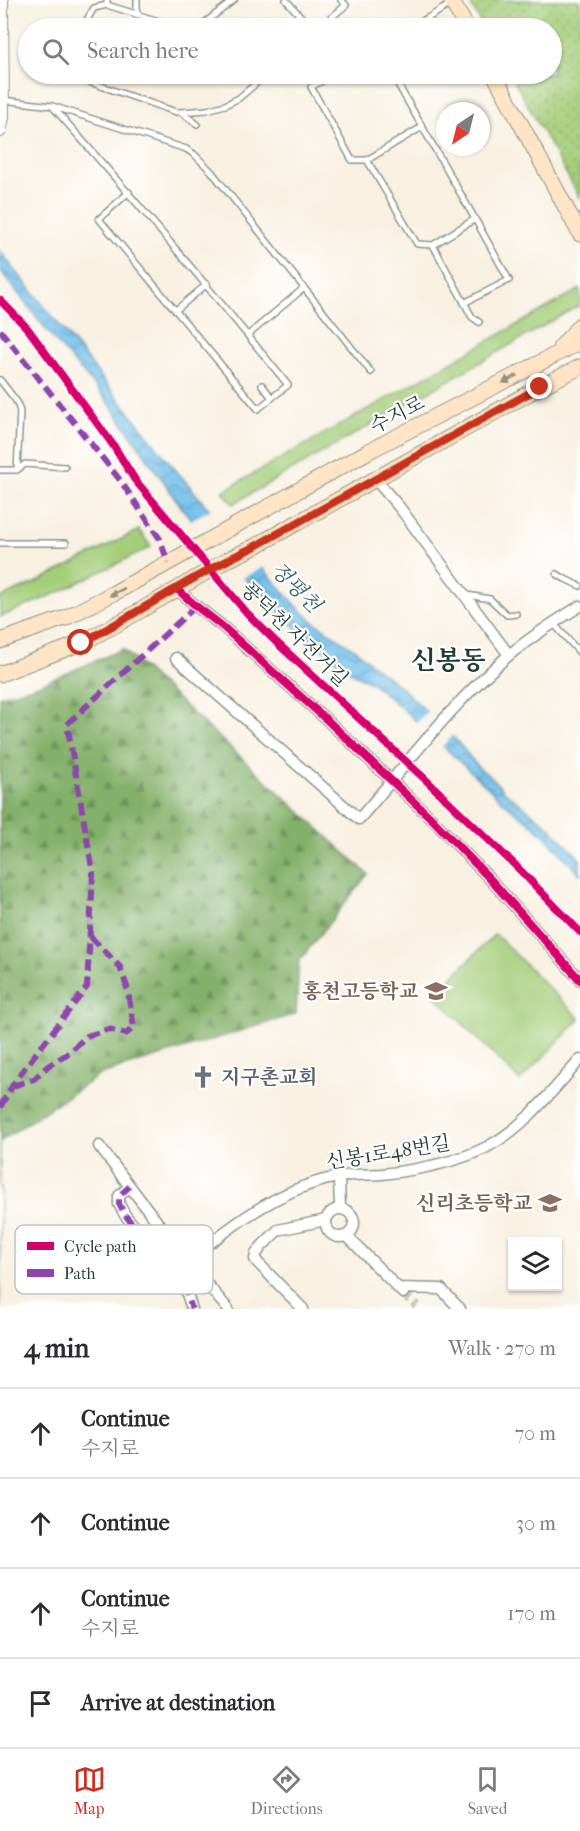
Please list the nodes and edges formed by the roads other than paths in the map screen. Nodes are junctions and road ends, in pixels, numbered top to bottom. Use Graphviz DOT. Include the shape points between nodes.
graph roads {
  1 [pos="2,0"];
  2 [pos="137,0"];
  3 [pos="234,0"];
  4 [pos="286,0"];
  5 [pos="341,0"];
  6 [pos="452,2"];
  7 [pos="107,3"];
  8 [pos="137,15"];
  9 [pos="88,18"];
  10 [pos="147,18"];
  11 [pos="211,18"];
  12 [pos="302,18"];
  13 [pos="331,18"];
  14 [pos="427,18"];
  15 [pos="461,18"];
  16 [pos="2,73"];
  17 [pos="95,84"];
  18 [pos="255,84"];
  19 [pos="317,84"];
  20 [pos="398,84"];
  21 [pos="499,84"];
  22 [pos="3,100"];
  23 [pos="52,106"];
  24 [pos="181,112"];
  25 [pos="197,124"];
  26 [pos="422,127"];
  27 [pos="0,131"];
  28 [pos="367,160"];
  29 [pos="129,192"];
  30 [pos="475,219"];
  31 [pos="580,234"];
  32 [pos="433,244"];
  33 [pos="207,284"];
  34 [pos="304,288"];
  35 [pos="464,303"];
  36 [pos="176,310"];
  37 [pos="479,322"];
  38 [pos="580,325"];
  39 [pos="248,335"];
  40 [pos="580,342"];
  41 [pos="553,356"];
  42 [pos="580,367"];
  43 [pos="371,372"];
  44 [pos="580,378"];
  45 [pos="0,380"];
  46 [pos="555,380"];
  47 [pos="262,385"];
  48 [pos="0,389"];
  49 [pos="8,389"];
  50 [pos="272,398"];
  51 [pos="65,467"];
  52 [pos="0,470"];
  53 [pos="17,470"];
  54 [pos="375,479"];
  55 [pos="0,543"];
  56 [pos="66,543"];
  57 [pos="557,574"];
  58 [pos="580,586"];
  59 [pos="177,589"];
  60 [pos="463,594"];
  61 [pos="580,606"];
  62 [pos="516,614"];
  63 [pos="553,623"];
  64 [pos="0,642"];
  65 [pos="580,653"];
  66 [pos="509,655"];
  67 [pos="176,658"];
  68 [pos="0,674"];
  69 [pos="392,780"];
  70 [pos="580,980"];
  71 [pos="580,1060"];
  72 [pos="99,1146"];
  73 [pos="339,1177"];
  74 [pos="130,1186"];
  75 [pos="340,1209"];
  76 [pos="326,1220"];
  77 [pos="133,1225"];
  78 [pos="160,1225"];
  79 [pos="347,1236"];
  80 [pos="213,1240"];
  81 [pos="213,1291"];
  82 [pos="185,1294"];
  83 [pos="192,1309"];
  84 [pos="228,1309"];
  85 [pos="303,1309"];
  86 [pos="460,1309"];
  1 -- 16 [label="street"];
  2 -- 8 [label="lane"];
  3 -- 11 [label="lane"];
  4 -- 12 [label="lane"];
  5 -- 13 [label="lane" via="346,5"];
  6 -- 14 [label="lane"];
  6 -- 15 [label="main road"];
  7 -- 8 [label="lane"];
  7 -- 9 [label="lane" via="94,8"];
  8 -- 10 [label="lane"];
  16 -- 22 [label="street"];
  17 -- 24 [label="lane"];
  18 -- 24 [label="lane" via="225,105"];
  19 -- 28 [label="lane" via="311,87 352,160"];
  20 -- 26 [label="lane"];
  21 -- 31 [label="main road"];
  22 -- 23 [label="lane"];
  22 -- 27 [label="street"];
  23 -- 29 [label="lane"];
  23 -- 34 [label="lane" via="194,154"];
  24 -- 25 [label="lane"];
  26 -- 28 [label="lane"];
  26 -- 30 [label="lane"];
  28 -- 32 [label="lane" via="417,244"];
  29 -- 33 [label="lane"];
  29 -- 36 [label="lane" via="117,207 99,219"];
  30 -- 32 [label="lane"];
  30 -- 35 [label="lane" via="509,280"];
  32 -- 35 [label="lane"];
  33 -- 36 [label="lane"];
  33 -- 39 [label="lane"];
  34 -- 39 [label="lane"];
  34 -- 43 [label="lane"];
  35 -- 37 [label="lane"];
  36 -- 50 [label="lane" via="258,409"];
  38 -- 41 [label="main road"];
  39 -- 50 [label="lane" via="288,385"];
  40 -- 41 [label="main road, 수지로"];
  41 -- 64 [label="main road, 수지로, one-way" via="65,618"];
  42 -- 46 [label="main road"];
  44 -- 46 [label="main road"];
  45 -- 49 [label="lane"];
  46 -- 54 [label="main road"];
  47 -- 50 [label="lane"];
  48 -- 49 [label="lane"];
  49 -- 53 [label="lane" via="20,412"];
  51 -- 53 [label="lane" via="25,464"];
  52 -- 53 [label="lane"];
  54 -- 59 [label="main road"];
  54 -- 60 [label="street"];
  55 -- 56 [label="lane"];
  57 -- 58 [label="lane"];
  59 -- 68 [label="main road" via="81,643"];
  59 -- 69 [label="street"];
  60 -- 62 [label="lane" via="490,599 507,615"];
  60 -- 66 [label="street"];
  61 -- 63 [label="street"];
  63 -- 65 [label="lane"];
  63 -- 66 [label="street"];
  66 -- 69 [label="street"];
  67 -- 69 [label="street" via="359,819"];
  69 -- 70 [label="street" via="469,857"];
  71 -- 73 [label="street, 신봉1로48번길" via="516,1128 489,1146 456,1161"];
  72 -- 74 [label="street"];
  73 -- 75 [label="street"];
  73 -- 80 [label="street, 신봉1로48번길" via="279,1196"];
  74 -- 77 [label="street" via="119,1196 119,1204"];
  74 -- 78 [label="street"];
  75 -- 76 [label="street" via="331,1212"];
  75 -- 79 [label="street" via="349,1212 354,1220 353,1230"];
  76 -- 79 [label="street" via="333,1236"];
  76 -- 85 [label="street" via="278,1230 256,1254 258,1263"];
  79 -- 86 [label="street" via="401,1290 441,1290"];
  81 -- 84 [label="street"];
  82 -- 83 [label="street"];
}
